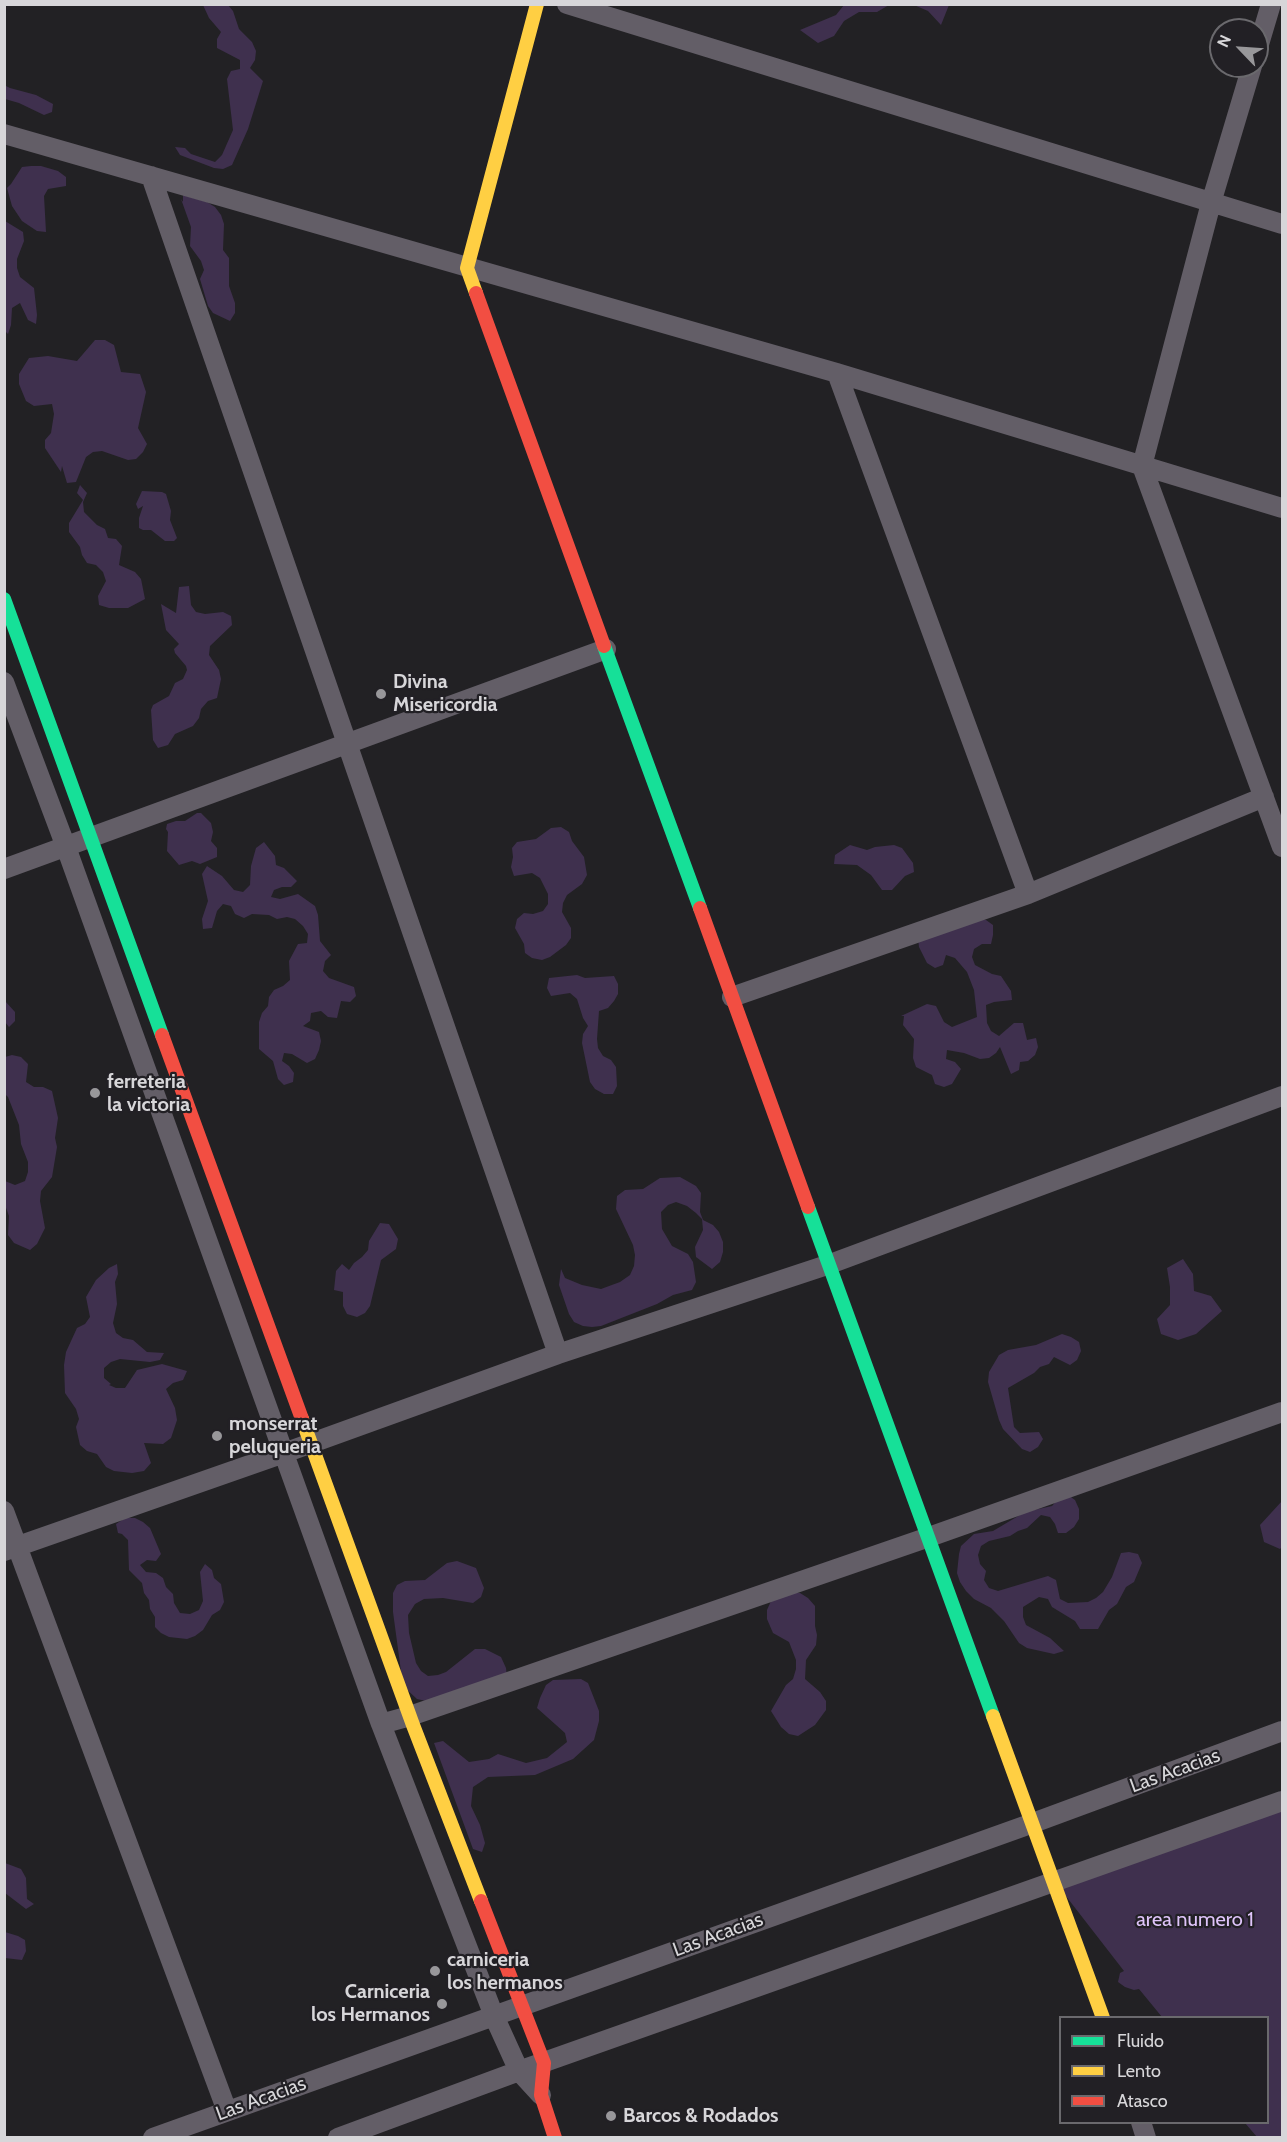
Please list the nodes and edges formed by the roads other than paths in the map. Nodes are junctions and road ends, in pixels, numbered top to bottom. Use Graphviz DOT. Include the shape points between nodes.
graph roads {
  1 [pos="537,4"];
  2 [pos="567,4"];
  3 [pos="1248,78"];
  4 [pos="4,134"];
  5 [pos="151,176"];
  6 [pos="1211,202"];
  7 [pos="1282,224"];
  8 [pos="467,268"];
  9 [pos="837,373"];
  10 [pos="1142,466"];
  11 [pos="1282,508"];
  12 [pos="4,599"];
  13 [pos="606,649"];
  14 [pos="4,682"];
  15 [pos="347,743"];
  16 [pos="1264,797"];
  17 [pos="92,838"];
  18 [pos="66,847"];
  19 [pos="1282,847"];
  20 [pos="4,869"];
  21 [pos="1028,894"];
  22 [pos="732,997"];
  23 [pos="1282,1096"];
  24 [pos="830,1264"];
  25 [pos="558,1354"];
  26 [pos="1282,1412"];
  27 [pos="312,1443"];
  28 [pos="284,1453"];
  29 [pos="4,1511"];
  30 [pos="929,1536"];
  31 [pos="11,1548"];
  32 [pos="410,1716"];
  33 [pos="381,1724"];
  34 [pos="1282,1731"];
  35 [pos="1282,1800"];
  36 [pos="1033,1823"];
  37 [pos="1054,1882"];
  38 [pos="523,2005"];
  39 [pos="494,2016"];
  40 [pos="1102,2016"];
  41 [pos="544,2063"];
  42 [pos="519,2071"];
  43 [pos="541,2095"];
  44 [pos="227,2111"];
  45 [pos="153,2138"];
  46 [pos="338,2138"];
  47 [pos="555,2138"];
  1 -- 8 [label="street"];
  2 -- 6 [label="street"];
  3 -- 6 [label="street"];
  4 -- 5 [label="street"];
  5 -- 8 [label="street"];
  5 -- 15 [label="street"];
  6 -- 7 [label="street"];
  6 -- 10 [label="street"];
  8 -- 9 [label="street"];
  8 -- 13 [label="street"];
  9 -- 10 [label="street"];
  9 -- 21 [label="street"];
  10 -- 11 [label="street"];
  10 -- 16 [label="street"];
  12 -- 17 [label="street"];
  13 -- 15 [label="street"];
  13 -- 22 [label="street"];
  14 -- 18 [label="street"];
  15 -- 17 [label="street"];
  15 -- 25 [label="street"];
  16 -- 19 [label="street"];
  16 -- 21 [label="street"];
  17 -- 18 [label="street"];
  17 -- 27 [label="street"];
  18 -- 20 [label="street"];
  18 -- 28 [label="street"];
  21 -- 22 [label="street"];
  22 -- 24 [label="street"];
  23 -- 24 [label="street"];
  24 -- 25 [label="street"];
  24 -- 30 [label="street"];
  25 -- 27 [label="street"];
  26 -- 30 [label="street"];
  27 -- 28 [label="street"];
  27 -- 32 [label="street"];
  28 -- 31 [label="street"];
  28 -- 33 [label="street"];
  29 -- 31 [label="street"];
  30 -- 32 [label="street"];
  30 -- 36 [label="street"];
  31 -- 44 [label="street"];
  32 -- 33 [label="street"];
  32 -- 38 [label="street"];
  33 -- 39 [label="street"];
  34 -- 36 [label="street, Las Acacias"];
  35 -- 37 [label="street"];
  36 -- 37 [label="street"];
  36 -- 38 [label="street, Las Acacias"];
  37 -- 40 [label="street"];
  37 -- 41 [label="street"];
  38 -- 39 [label="street, Las Acacias"];
  38 -- 41 [label="street"];
  39 -- 42 [label="street"];
  39 -- 44 [label="street, Las Acacias"];
  41 -- 42 [label="street"];
  41 -- 43 [label="street"];
  42 -- 43 [label="street"];
  42 -- 46 [label="street"];
  43 -- 47 [label="street"];
  44 -- 45 [label="street, Las Acacias"];
}
